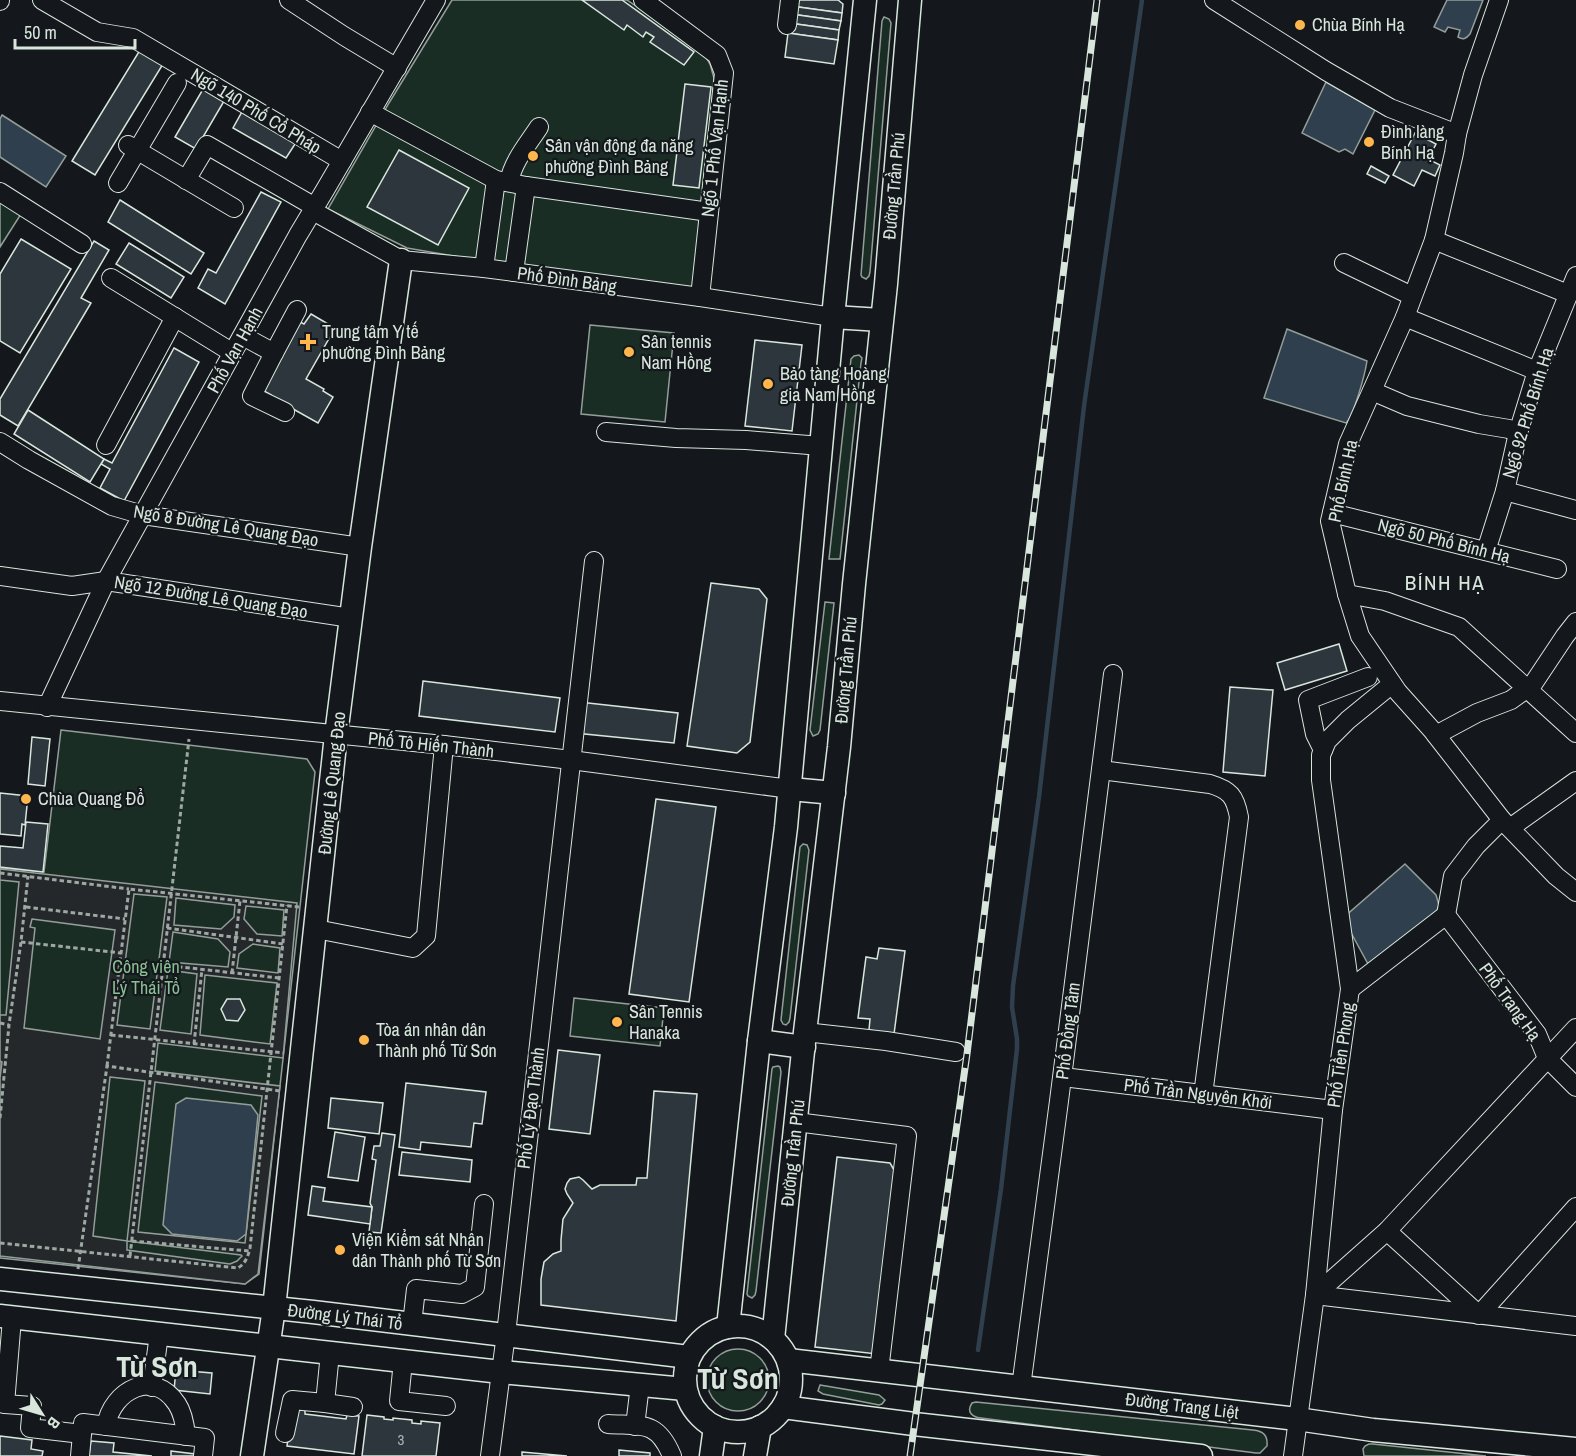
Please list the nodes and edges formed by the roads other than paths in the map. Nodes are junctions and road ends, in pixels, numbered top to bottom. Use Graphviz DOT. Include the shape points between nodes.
graph roads {
  1 [pos="42,0"];
  2 [pos="289,0"];
  3 [pos="436,0"];
  4 [pos="643,0"];
  5 [pos="790,0"];
  6 [pos="865,0"];
  7 [pos="910,0"];
  8 [pos="1214,0"];
  9 [pos="1499,0"];
  10 [pos="787,25"];
  11 [pos="397,68"];
  12 [pos="177,83"];
  13 [pos="370,112"];
  14 [pos="539,127"];
  15 [pos="1457,134"];
  16 [pos="132,148"];
  17 [pos="342,161"];
  18 [pos="186,180"];
  19 [pos="510,182"];
  20 [pos="118,183"];
  21 [pos="0,192"];
  22 [pos="234,208"];
  23 [pos="314,209"];
  24 [pos="709,212"];
  25 [pos="1434,240"];
  26 [pos="82,244"];
  27 [pos="401,260"];
  28 [pos="1344,263"];
  29 [pos="484,268"];
  30 [pos="514,273"];
  31 [pos="1576,276"];
  32 [pos="111,278"];
  33 [pos="1568,294"];
  34 [pos="1412,296"];
  35 [pos="700,297"];
  36 [pos="297,310"];
  37 [pos="175,317"];
  38 [pos="833,317"];
  39 [pos="1405,317"];
  40 [pos="881,320"];
  41 [pos="243,336"];
  42 [pos="233,353"];
  43 [pos="274,353"];
  44 [pos="1537,371"];
  45 [pos="1372,391"];
  46 [pos="285,412"];
  47 [pos="606,432"];
  48 [pos="1518,433"];
  49 [pos="0,442"];
  50 [pos="106,445"];
  51 [pos="821,446"];
  52 [pos="0,458"];
  53 [pos="29,460"];
  54 [pos="1505,490"];
  55 [pos="1576,510"];
  56 [pos="1332,513"];
  57 [pos="143,515"];
  58 [pos="360,547"];
  59 [pos="1486,551"];
  60 [pos="594,561"];
  61 [pos="1557,569"];
  62 [pos="0,576"];
  63 [pos="106,581"];
  64 [pos="1347,594"];
  65 [pos="351,618"];
  66 [pos="1576,622"];
  67 [pos="1113,674"];
  68 [pos="1368,677"];
  69 [pos="1392,684"];
  70 [pos="1527,688"];
  71 [pos="0,701"];
  72 [pos="47,707"];
  73 [pos="1576,733"];
  74 [pos="336,735"];
  75 [pos="1436,735"];
  76 [pos="444,745"];
  77 [pos="1323,750"];
  78 [pos="571,760"];
  79 [pos="1101,770"];
  80 [pos="1576,781"];
  81 [pos="790,789"];
  82 [pos="834,793"];
  83 [pos="1506,824"];
  84 [pos="1576,892"];
  85 [pos="1446,915"];
  86 [pos="316,929"];
  87 [pos="1350,989"];
  88 [pos="1576,1028"];
  89 [pos="804,1039"];
  90 [pos="759,1041"];
  91 [pos="956,1052"];
  92 [pos="1547,1058"];
  93 [pos="1063,1077"];
  94 [pos="1576,1087"];
  95 [pos="1203,1095"];
  96 [pos="1333,1110"];
  97 [pos="795,1122"];
  98 [pos="484,1204"];
  99 [pos="1576,1207"];
  100 [pos="1387,1231"];
  101 [pos="0,1279"];
  102 [pos="42,1284"];
  103 [pos="1315,1295"];
  104 [pos="274,1308"];
  105 [pos="1479,1315"];
  106 [pos="6,1317"];
  107 [pos="37,1320"];
  108 [pos="412,1324"];
  109 [pos="1576,1326"];
  110 [pos="728,1327"];
  111 [pos="159,1334"];
  112 [pos="506,1334"];
  113 [pos="773,1339"];
  114 [pos="268,1347"];
  115 [pos="330,1353"];
  116 [pos="689,1357"];
  117 [pos="788,1360"];
  118 [pos="403,1361"];
  119 [pos="879,1371"];
  120 [pos="501,1372"];
  121 [pos="640,1385"];
  122 [pos="152,1387"];
  123 [pos="1021,1387"];
  124 [pos="685,1389"];
  125 [pos="2,1403"];
  126 [pos="325,1403"];
  127 [pos="446,1406"];
  128 [pos="353,1407"];
  129 [pos="783,1407"];
  130 [pos="1297,1419"];
  131 [pos="608,1424"];
  132 [pos="106,1426"];
  133 [pos="635,1426"];
  134 [pos="715,1427"];
  135 [pos="760,1427"];
  136 [pos="285,1433"];
  137 [pos="82,1434"];
  138 [pos="186,1436"];
  139 [pos="1576,1449"];
  140 [pos="80,1456"];
  141 [pos="203,1456"];
  142 [pos="252,1456"];
  143 [pos="490,1456"];
  144 [pos="672,1456"];
  145 [pos="711,1456"];
  146 [pos="755,1456"];
  147 [pos="1201,1456"];
  148 [pos="1293,1456"];
  1 -- 17 [label="street, Ngõ 140 Phố Cổ Pháp" via="97,32 133,38"];
  2 -- 11 [label="street"];
  3 -- 11 [label="street, Phố Vạn Hạnh"];
  4 -- 24 [label="street, Ngõ 1 Phố Vạn Hạnh" via="717,54 724,73"];
  5 -- 10 [label="street"];
  6 -- 38 [label="main road"];
  7 -- 40 [label="main road, Đường Trần Phú"];
  8 -- 15 [label="street" via="1390,108"];
  9 -- 15 [label="street, Phố Bính Hạ"];
  11 -- 13 [label="street, Phố Vạn Hạnh"];
  12 -- 16 [label="street"];
  13 -- 17 [label="street, Phố Vạn Hạnh"];
  13 -- 19 [label="street"];
  14 -- 19 [label="street" via="511,172"];
  15 -- 25 [label="street, Phố Bính Hạ"];
  16 -- 18 [label="street"];
  16 -- 20 [label="street"];
  17 -- 23 [label="street, Phố Vạn Hạnh"];
  18 -- 22 [label="street"];
  18 -- 23 [label="street, Phố Đình Bảng" via="207,145"];
  19 -- 24 [label="street"];
  19 -- 29 [label="street"];
  19 -- 30 [label="street"];
  21 -- 26 [label="street"];
  23 -- 27 [label="street, Phố Đình Bảng"];
  23 -- 41 [label="street, Phố Vạn Hạnh"];
  24 -- 35 [label="street, Ngõ 1 Phố Vạn Hạnh"];
  25 -- 33 [label="street"];
  25 -- 34 [label="street, Phố Bính Hạ"];
  27 -- 29 [label="street, Phố Đình Bảng"];
  27 -- 58 [label="main road, Đường Lê Quang Đạo"];
  28 -- 34 [label="street"];
  29 -- 30 [label="street, Phố Đình Bảng"];
  30 -- 35 [label="street, Phố Đình Bảng"];
  31 -- 33 [label="street, Ngõ 92 Phố Bính Hạ"];
  32 -- 37 [label="street"];
  33 -- 44 [label="street, Ngõ 92 Phố Bính Hạ"];
  34 -- 39 [label="street, Phố Bính Hạ"];
  35 -- 38 [label="street, Phố Đình Bảng"];
  36 -- 43 [label="street"];
  37 -- 42 [label="street"];
  37 -- 50 [label="street"];
  38 -- 40 [label="main road"];
  38 -- 51 [label="main road"];
  39 -- 44 [label="street"];
  39 -- 45 [label="street, Phố Bính Hạ"];
  40 -- 82 [label="main road, Đường Trần Phú"];
  41 -- 42 [label="street, Phố Vạn Hạnh"];
  41 -- 43 [label="street"];
  42 -- 57 [label="street, Phố Vạn Hạnh"];
  43 -- 46 [label="street" via="252,396"];
  44 -- 48 [label="street, Ngõ 92 Phố Bính Hạ"];
  45 -- 48 [label="street" via="1407,406"];
  45 -- 56 [label="street, Phố Bính Hạ" via="1348,444"];
  47 -- 51 [label="street"];
  48 -- 54 [label="street, Ngõ 92 Phố Bính Hạ"];
  49 -- 53 [label="street, Ngõ 8 Đường Lê Quang Đạo"];
  51 -- 81 [label="main road"];
  52 -- 53 [label="street"];
  53 -- 57 [label="street, Ngõ 8 Đường Lê Quang Đạo" via="112,506"];
  54 -- 55 [label="street"];
  54 -- 59 [label="street, Ngõ 92 Phố Bính Hạ"];
  56 -- 59 [label="street, Ngõ 50 Phố Bính Hạ"];
  56 -- 64 [label="street, Phố Bính Hạ" via="1330,522"];
  57 -- 58 [label="street, Ngõ 8 Đường Lê Quang Đạo"];
  57 -- 63 [label="street, Phố Vạn Hạnh"];
  58 -- 65 [label="main road, Đường Lê Quang Đạo"];
  59 -- 61 [label="street, Ngõ 50 Phố Bính Hạ"];
  60 -- 78 [label="street, Phố Lý Đạo Thành"];
  62 -- 63 [label="street, Ngõ 12 Đường Lê Quang Đạo" via="72,586"];
  63 -- 65 [label="street, Ngõ 12 Đường Lê Quang Đạo"];
  63 -- 72 [label="street, Phố Vạn Hạnh"];
  64 -- 69 [label="street, Phố Bính Hạ" via="1360,636"];
  64 -- 70 [label="street" via="1385,601 1459,627"];
  65 -- 74 [label="main road, Đường Lê Quang Đạo"];
  66 -- 70 [label="street"];
  67 -- 79 [label="street, Phố Đồng Tâm"];
  68 -- 77 [label="street" via="1308,700 1315,734"];
  69 -- 75 [label="street, Phố Bính Hạ"];
  69 -- 77 [label="street" via="1348,720"];
  70 -- 73 [label="street"];
  70 -- 75 [label="street" via="1511,700"];
  71 -- 72 [label="street, Phố Tô Hiến Thành"];
  72 -- 74 [label="street, Phố Tô Hiến Thành"];
  74 -- 76 [label="street, Phố Tô Hiến Thành"];
  74 -- 86 [label="main road, Đường Lê Quang Đạo"];
  75 -- 83 [label="street, Phố Bính Hạ"];
  76 -- 78 [label="street, Phố Tô Hiến Thành"];
  76 -- 86 [label="street" via="426,936 413,948"];
  77 -- 87 [label="street, Phố Tiền Phong" via="1321,780"];
  78 -- 81 [label="street, Phố Tô Hiến Thành"];
  78 -- 112 [label="street, Phố Lý Đạo Thành"];
  79 -- 93 [label="street, Phố Đồng Tâm"];
  79 -- 95 [label="street" via="1210,784 1221,787 1237,804 1239,817"];
  80 -- 83 [label="street"];
  81 -- 82 [label="main road"];
  81 -- 90 [label="main road"];
  82 -- 89 [label="main road, Đường Trần Phú"];
  83 -- 84 [label="street, Phố Bính Hạ"];
  83 -- 85 [label="street" via="1476,846 1453,876"];
  85 -- 87 [label="street"];
  85 -- 92 [label="street, Phố Trang Hạ" via="1537,1034"];
  86 -- 104 [label="main road, Đường Lê Quang Đạo"];
  87 -- 96 [label="street, Phố Tiền Phong"];
  88 -- 92 [label="street, Phố Trang Hạ"];
  89 -- 90 [label="main road"];
  89 -- 91 [label="street" via="886,1041"];
  89 -- 97 [label="main road, Đường Trần Phú"];
  90 -- 110 [label="main road"];
  92 -- 94 [label="street"];
  92 -- 100 [label="street"];
  93 -- 95 [label="street, Phố Trần Nguyên Khởi"];
  93 -- 123 [label="street, Phố Đồng Tâm"];
  95 -- 96 [label="street, Phố Trần Nguyên Khởi"];
  96 -- 103 [label="street, Phố Tiền Phong"];
  97 -- 113 [label="main road, Đường Trần Phú"];
  97 -- 119 [label="street" via="906,1136"];
  98 -- 108 [label="street" via="475,1287 462,1294 416,1288"];
  99 -- 105 [label="street"];
  100 -- 103 [label="street"];
  100 -- 105 [label="street"];
  101 -- 102 [label="main road, Đường Lý Thái Tổ"];
  102 -- 104 [label="main road, Đường Lý Thái Tổ"];
  102 -- 107 [label="main road"];
  103 -- 105 [label="street"];
  103 -- 130 [label="street, Phố Tiền Phong"];
  104 -- 108 [label="main road, Đường Lý Thái Tổ"];
  104 -- 114 [label="main road, Đường Lê Quang Đạo"];
  105 -- 109 [label="street"];
  106 -- 107 [label="main road, Đường Lý Thái Tổ"];
  106 -- 125 [label="street"];
  107 -- 111 [label="main road, Đường Lý Thái Tổ"];
  108 -- 112 [label="main road, Đường Lý Thái Tổ"];
  110 -- 113 [label="main road" via="750,1327"];
  110 -- 116 [label="main road" via="706,1336"];
  111 -- 114 [label="main road, Đường Lý Thái Tổ"];
  111 -- 122 [label="street"];
  112 -- 116 [label="main road, Đường Lý Thái Tổ"];
  112 -- 120 [label="street, Phố Lý Đạo Thành"];
  113 -- 117 [label="main road"];
  114 -- 115 [label="main road, Đường Lý Thái Tổ"];
  114 -- 142 [label="main road"];
  115 -- 118 [label="main road, Đường Lý Thái Tổ"];
  115 -- 126 [label="street"];
  116 -- 124 [label="main road"];
  117 -- 119 [label="main road, Đường Trang Liệt"];
  117 -- 129 [label="main road" via="790,1385"];
  118 -- 120 [label="main road, Đường Lý Thái Tổ"];
  118 -- 127 [label="street" via="399,1401"];
  119 -- 123 [label="main road, Đường Trang Liệt"];
  120 -- 121 [label="main road, Đường Lý Thái Tổ"];
  120 -- 143 [label="street, Phố Lý Đạo Thành"];
  121 -- 124 [label="main road, Đường Lý Thái Tổ"];
  121 -- 133 [label="street"];
  122 -- 132 [label="street" via="130,1389 118,1398"];
  122 -- 138 [label="street" via="166,1392 177,1403"];
  123 -- 130 [label="main road, Đường Trang Liệt"];
  124 -- 134 [label="main road" via="697,1414"];
  125 -- 137 [label="street" via="32,1406 30,1428"];
  126 -- 128 [label="street"];
  126 -- 136 [label="street" via="292,1400"];
  129 -- 135 [label="main road"];
  129 -- 147 [label="main road"];
  130 -- 139 [label="main road, Đường Trang Liệt"];
  130 -- 148 [label="street, Phố Tiền Phong"];
  131 -- 133 [label="street"];
  132 -- 137 [label="street" via="83,1423"];
  132 -- 138 [label="street"];
  133 -- 144 [label="street" via="657,1431"];
  134 -- 135 [label="main road" via="736,1432"];
  134 -- 145 [label="main road"];
  135 -- 146 [label="main road"];
  137 -- 140 [label="street"];
  138 -- 141 [label="street" via="205,1438"];
}
